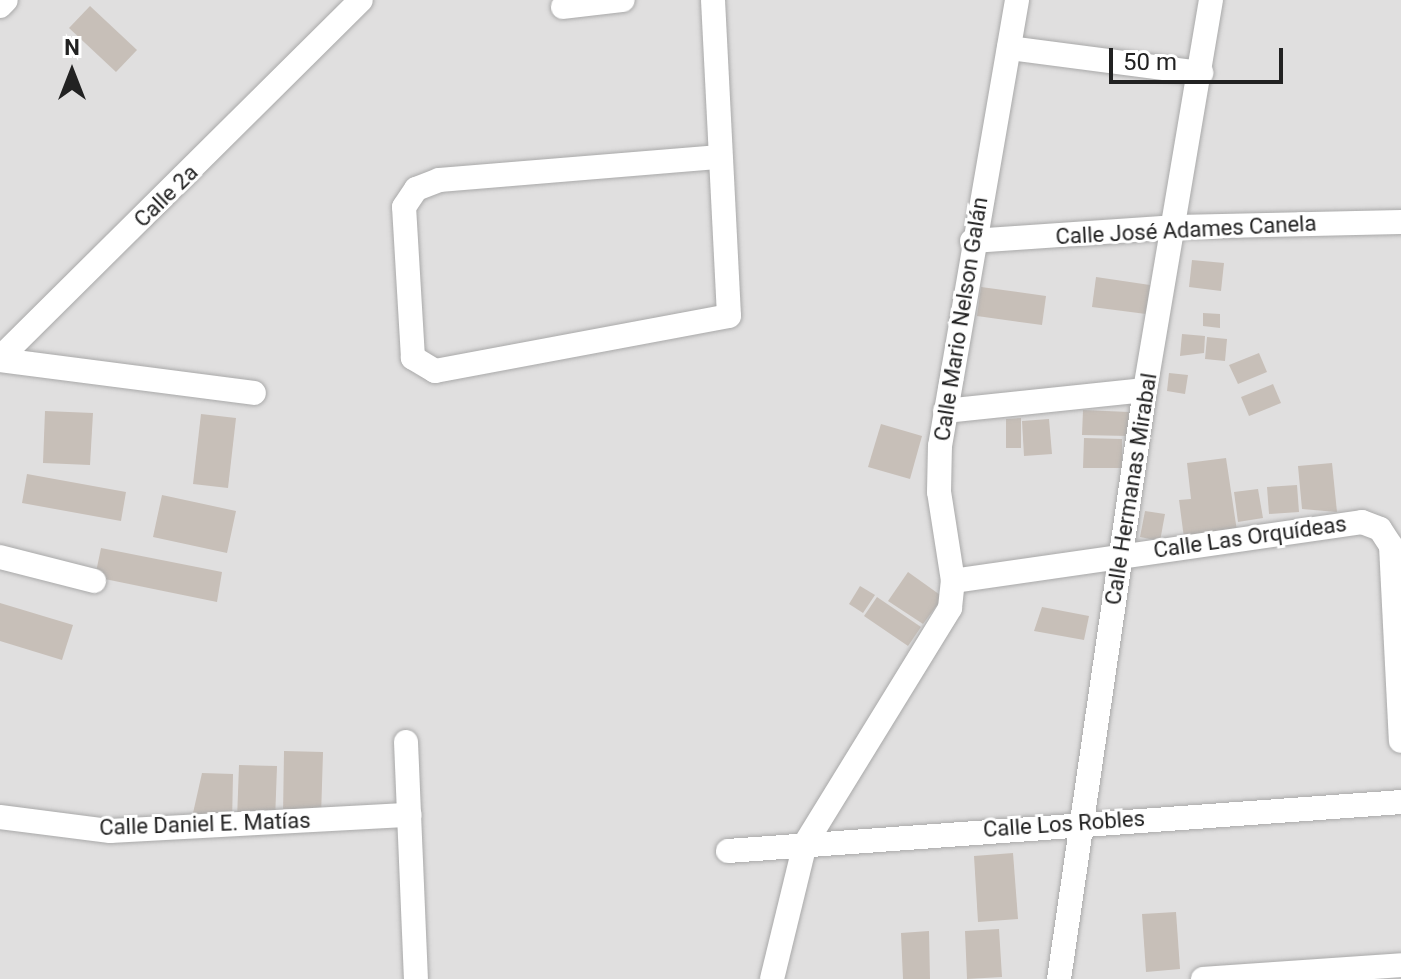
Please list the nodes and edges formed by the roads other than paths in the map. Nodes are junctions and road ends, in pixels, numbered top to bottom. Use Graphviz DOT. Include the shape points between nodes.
graph roads {
  1 [pos="6,0"];
  2 [pos="361,0"];
  3 [pos="623,0"];
  4 [pos="713,0"];
  5 [pos="1017,0"];
  6 [pos="1211,0"];
  7 [pos="0,6"];
  8 [pos="563,7"];
  9 [pos="1009,48"];
  10 [pos="1201,73"];
  11 [pos="720,157"];
  12 [pos="1401,222"];
  13 [pos="1177,227"];
  14 [pos="972,241"];
  15 [pos="0,359"];
  16 [pos="1145,390"];
  17 [pos="254,393"];
  18 [pos="945,411"];
  19 [pos="1121,555"];
  20 [pos="0,557"];
  21 [pos="94,581"];
  22 [pos="953,581"];
  23 [pos="1401,741"];
  24 [pos="406,742"];
  25 [pos="1401,802"];
  26 [pos="410,815"];
  27 [pos="0,817"];
  28 [pos="1081,822"];
  29 [pos="805,844"];
  30 [pos="728,851"];
  31 [pos="1385,971"];
  32 [pos="416,979"];
  33 [pos="772,979"];
  34 [pos="1059,979"];
  35 [pos="1203,979"];
  36 [pos="1213,979"];
  1 -- 7 [label="street"];
  2 -- 15 [label="street, Calle 2a" via="333,34"];
  3 -- 8 [label="street"];
  4 -- 11 [label="street"];
  5 -- 9 [label="street, Calle Mario Nelson Galán"];
  6 -- 10 [label="street, Calle Hermanas Mirabal"];
  9 -- 10 [label="street"];
  9 -- 14 [label="street, Calle Mario Nelson Galán"];
  10 -- 13 [label="street, Calle Hermanas Mirabal"];
  11 -- 11 [label="street" via="439,180 416,189 404,207 413,358 435,371 729,316"];
  12 -- 13 [label="street, Calle José Adames Canela"];
  13 -- 14 [label="street, Calle José Adames Canela"];
  13 -- 16 [label="street, Calle Hermanas Mirabal"];
  14 -- 18 [label="street, Calle Mario Nelson Galán"];
  15 -- 17 [label="street"];
  16 -- 18 [label="street"];
  16 -- 19 [label="street, Calle Hermanas Mirabal"];
  18 -- 22 [label="street, Calle Mario Nelson Galán" via="939,492"];
  19 -- 22 [label="street, Calle Las Orquídeas"];
  19 -- 23 [label="street, Calle Las Orquídeas" via="1362,522 1380,529 1391,546"];
  19 -- 28 [label="street, Calle Hermanas Mirabal"];
  20 -- 21 [label="street"];
  22 -- 29 [label="street, Calle Mario Nelson Galán" via="945,616"];
  24 -- 26 [label="street"];
  25 -- 28 [label="street, Calle Los Robles"];
  26 -- 27 [label="street, Calle Daniel E. Matías" via="110,831"];
  26 -- 32 [label="street"];
  28 -- 29 [label="street, Calle Los Robles"];
  28 -- 34 [label="street, Calle Hermanas Mirabal"];
  29 -- 30 [label="street, Calle Los Robles"];
  29 -- 33 [label="street, Calle Mario Nelson Galán"];
  31 -- 36 [label="street"];
  35 -- 36 [label="street"];
}
